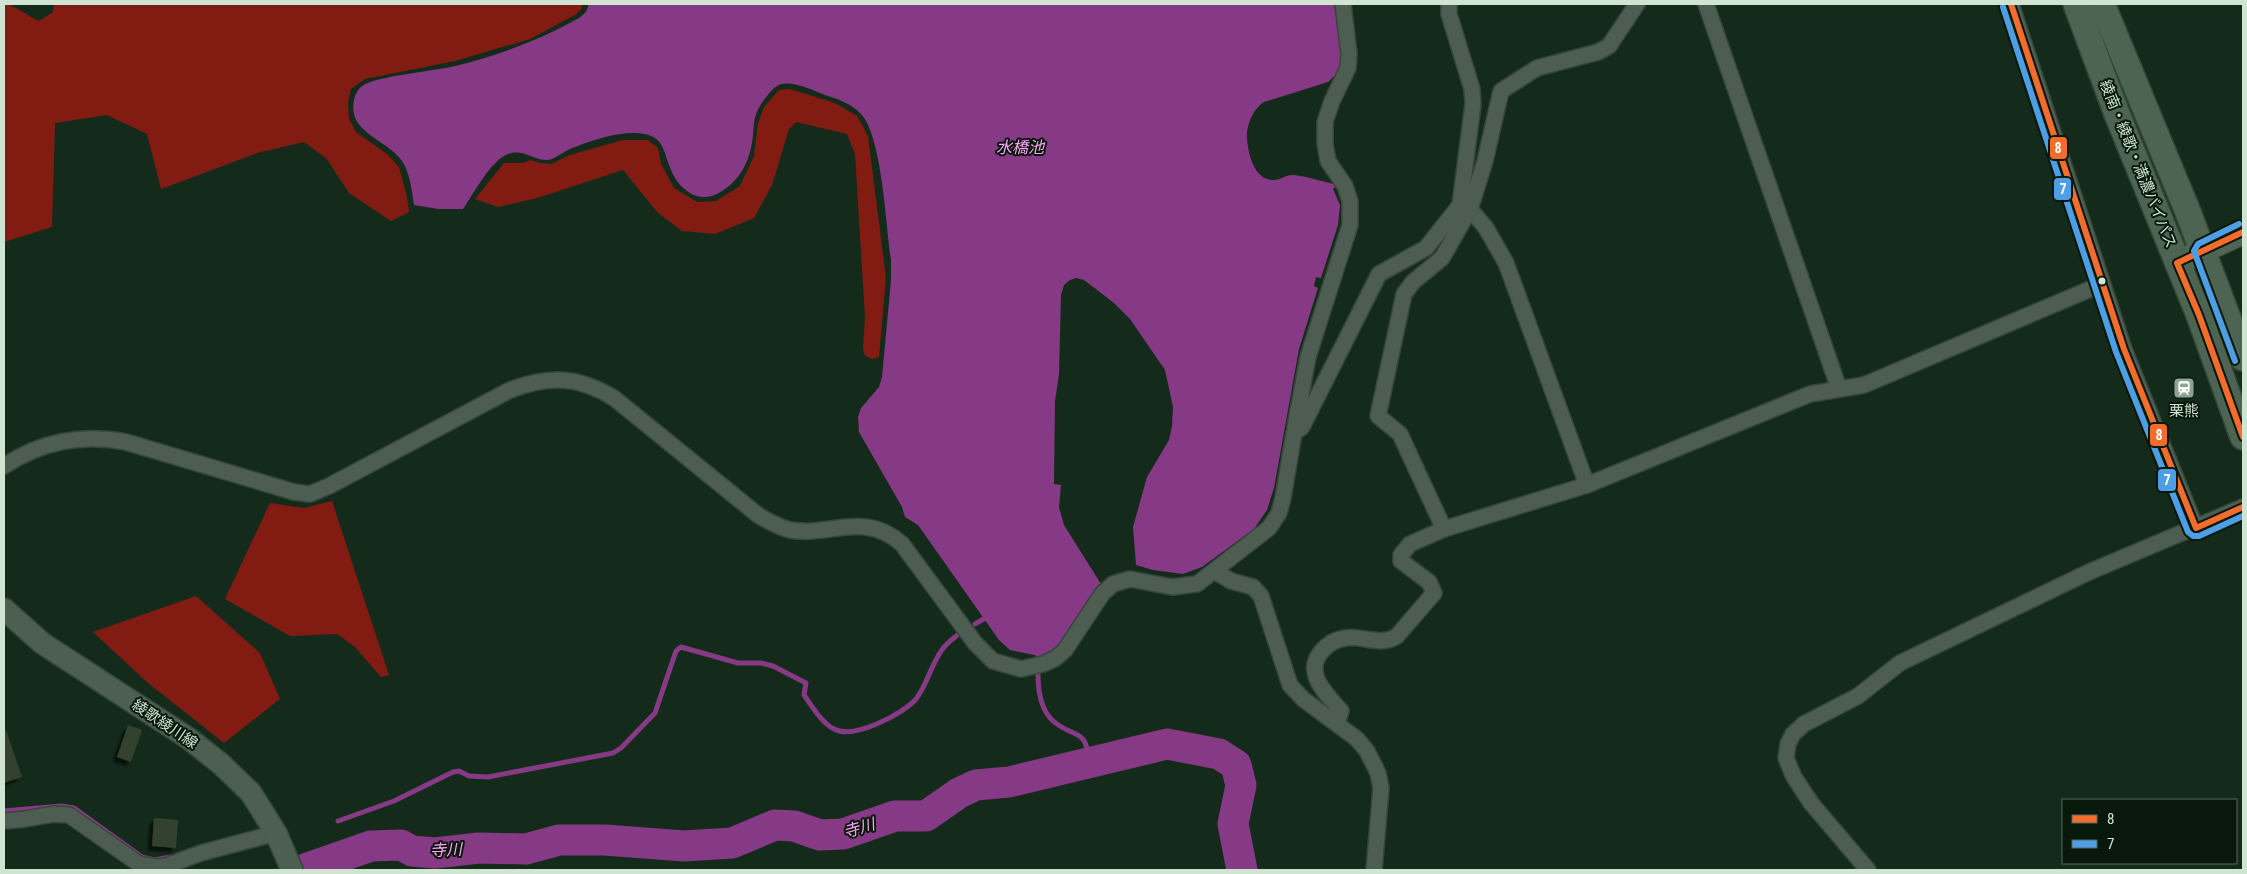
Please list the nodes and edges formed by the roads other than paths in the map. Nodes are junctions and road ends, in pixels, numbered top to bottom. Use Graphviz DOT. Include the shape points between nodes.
graph roads {
  1 [pos="1343,4"];
  2 [pos="1449,4"];
  3 [pos="1636,4"];
  4 [pos="1706,4"];
  5 [pos="2010,4"];
  6 [pos="2076,4"];
  7 [pos="2102,4"];
  8 [pos="1465,207"];
  9 [pos="2243,232"];
  10 [pos="2203,251"];
  11 [pos="2177,263"];
  12 [pos="2102,284"];
  13 [pos="2243,358"];
  14 [pos="1837,389"];
  15 [pos="1294,433"];
  16 [pos="2243,437"];
  17 [pos="4,466"];
  18 [pos="1587,485"];
  19 [pos="2243,507"];
  20 [pos="2196,528"];
  21 [pos="1444,529"];
  22 [pos="1216,572"];
  23 [pos="4,609"];
  24 [pos="1337,723"];
  25 [pos="4,820"];
  26 [pos="276,833"];
  27 [pos="292,870"];
  28 [pos="1374,870"];
  29 [pos="1868,870"];
  1 -- 15 [label="street" via="1348,68 1325,122 1324,144 1328,161 1345,186 1350,201 1350,225 1308,357"];
  2 -- 8 [label="street" via="1449,14 1472,89"];
  3 -- 8 [label="street" via="1609,46 1598,52 1537,68 1501,91 1485,161"];
  4 -- 14 [label="street"];
  5 -- 12 [label="street"];
  6 -- 11 [label="highway, 綾南・綾歌・満濃バイパス"];
  7 -- 10 [label="highway, 綾南・綾歌・満濃バイパス"];
  8 -- 15 [label="street" via="1426,248 1379,274 1302,427"];
  8 -- 18 [label="street" via="1486,228 1506,263"];
  8 -- 21 [label="street" via="1442,258 1413,282 1404,294 1378,416 1400,434"];
  9 -- 10 [label="main road"];
  10 -- 11 [label="main road"];
  10 -- 13 [label="highway, 綾南・綾歌・満濃バイパス"];
  11 -- 16 [label="highway, 綾南・綾歌・満濃バイパス"];
  12 -- 14 [label="street" via="1864,385"];
  12 -- 20 [label="street"];
  14 -- 18 [label="street" via="1810,394"];
  15 -- 22 [label="street" via="1278,513 1269,528"];
  17 -- 22 [label="street" via="36,448 108,438 310,494 510,390 537,380 566,380 598,389 614,398 773,524 790,530 870,526 894,537 975,643 994,661 1020,670 1036,666 1065,650 1102,594 1113,584 1130,579 1184,587 1197,584"];
  18 -- 21 [label="street"];
  19 -- 20 [label="street"];
  20 -- 29 [label="street" via="2089,572 1900,663 1858,696 1804,724 1793,734 1786,758 1794,777 1811,803"];
  21 -- 24 [label="street" via="1410,544 1401,554 1401,561 1430,582 1434,593 1397,636 1380,642 1346,638 1333,642 1320,652 1315,663 1316,678 1341,711"];
  22 -- 24 [label="street" via="1231,581 1253,587 1261,596 1290,684 1303,699"];
  23 -- 26 [label="main road, 綾歌綾川線" via="42,643 188,738 221,764 251,793"];
  24 -- 28 [label="street" via="1362,745 1378,773 1381,788"];
  25 -- 26 [label="street" via="69,815 139,864 156,867"];
  26 -- 27 [label="main road, 綾歌綾川線"];
}
